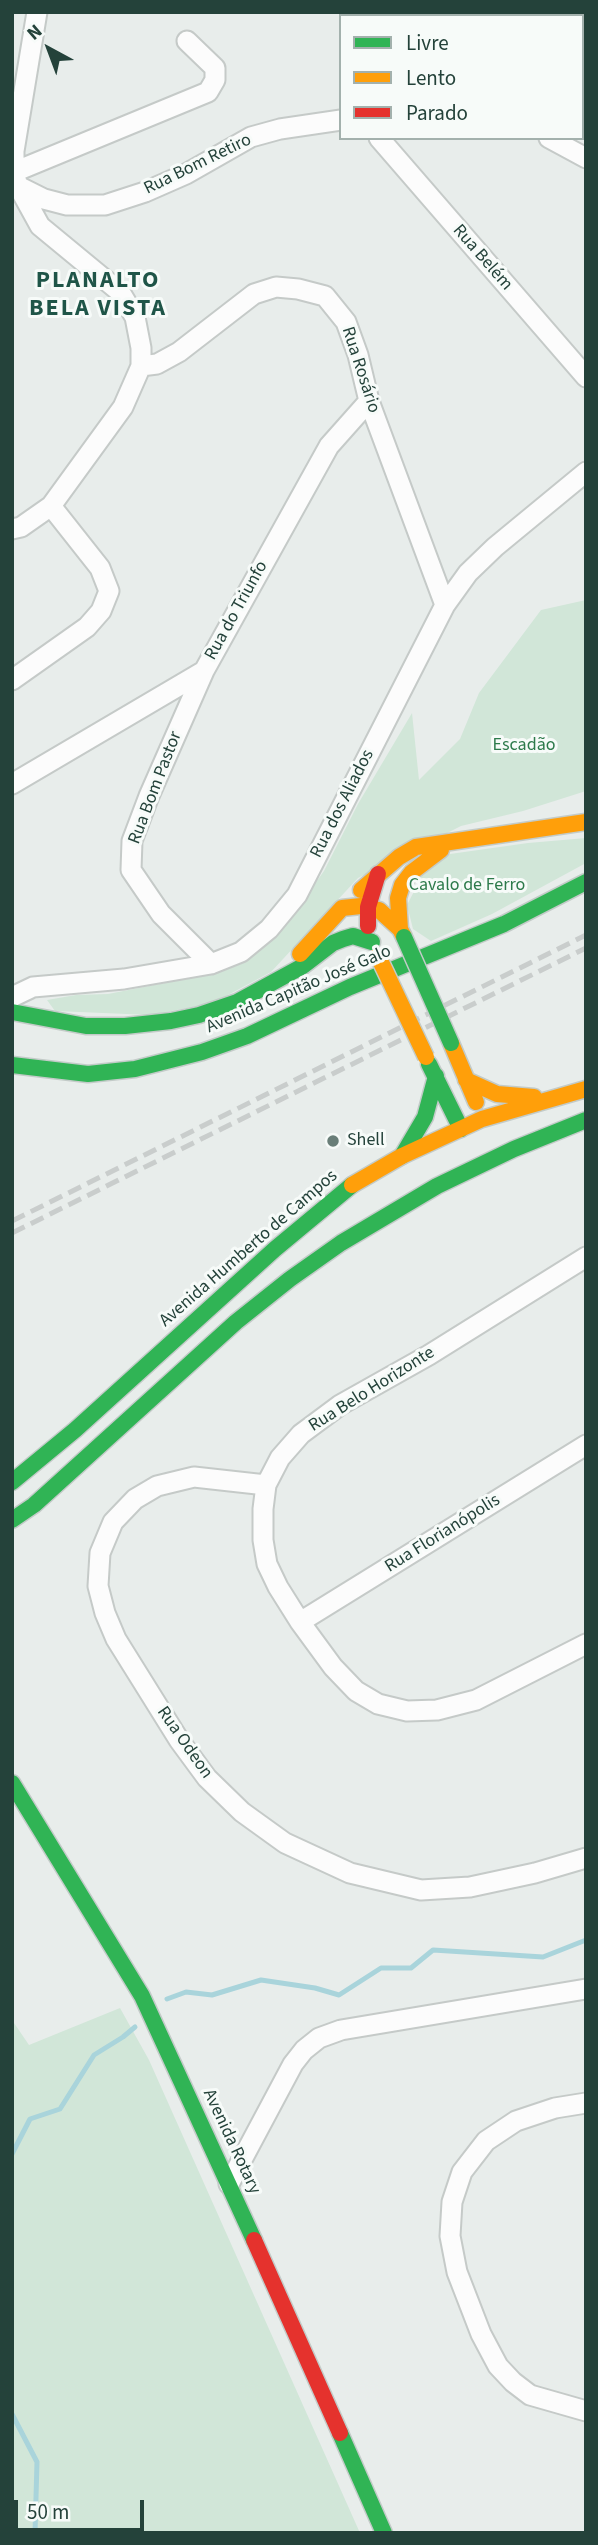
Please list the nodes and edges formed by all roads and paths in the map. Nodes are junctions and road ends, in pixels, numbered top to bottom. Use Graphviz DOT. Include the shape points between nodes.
graph roads {
  1 [pos="37,12"];
  2 [pos="187,41"];
  3 [pos="339,120"];
  4 [pos="381,140"];
  5 [pos="553,140"];
  6 [pos="586,158"];
  7 [pos="16,179"];
  8 [pos="141,366"];
  9 [pos="586,377"];
  10 [pos="369,401"];
  11 [pos="586,472"];
  12 [pos="51,506"];
  13 [pos="12,529"];
  14 [pos="445,605"];
  15 [pos="204,671"];
  16 [pos="12,680"];
  17 [pos="12,783"];
  18 [pos="586,822"];
  19 [pos="459,841"];
  20 [pos="378,874"];
  21 [pos="586,883"];
  22 [pos="368,907"];
  23 [pos="342,908"];
  24 [pos="402,933"];
  25 [pos="375,949"];
  26 [pos="211,964"];
  27 [pos="267,986"];
  28 [pos="12,997"];
  29 [pos="12,1012"];
  30 [pos="12,1065"];
  31 [pos="436,1076"];
  32 [pos="467,1080"];
  33 [pos="586,1089"];
  34 [pos="552,1098"];
  35 [pos="482,1119"];
  36 [pos="586,1121"];
  37 [pos="474,1137"];
  38 [pos="514,1149"];
  39 [pos="402,1156"];
  40 [pos="452,1160"];
  41 [pos="438,1186"];
  42 [pos="348,1187"];
  43 [pos="333,1233"];
  44 [pos="586,1257"];
  45 [pos="586,1445"];
  46 [pos="12,1482"];
  47 [pos="266,1485"];
  48 [pos="12,1520"];
  49 [pos="300,1622"];
  50 [pos="586,1644"];
  51 [pos="12,1783"];
  52 [pos="586,1858"];
  53 [pos="586,1989"];
  54 [pos="586,2103"];
  55 [pos="229,2184"];
  56 [pos="586,2411"];
  57 [pos="384,2533"];
  1 -- 7 [label="street" via="14,151"];
  2 -- 7 [label="street" via="215,68 208,92"];
  3 -- 7 [label="street, Rua Bom Retiro" via="251,137 186,174 105,205 67,205 44,199"];
  4 -- 9 [label="street, Rua Belém"];
  5 -- 6 [label="street"];
  7 -- 8 [label="street" via="40,226 120,292 135,317"];
  8 -- 10 [label="street, Rua Rosário" via="157,364 179,352 254,294 276,287 298,289 325,296 346,322"];
  8 -- 12 [label="street" via="123,407"];
  10 -- 14 [label="street, Rua Rosário"];
  10 -- 15 [label="street, Rua do Triunfo" via="329,446"];
  11 -- 14 [label="street, Rua dos Aliados" via="495,547"];
  12 -- 13 [label="street"];
  12 -- 16 [label="street" via="100,568 109,591 101,611 87,627"];
  14 -- 26 [label="street, Rua dos Aliados" via="297,895 260,937 241,952"];
  15 -- 17 [label="street, Rua do Triunfo"];
  15 -- 26 [label="street, Rua Bom Pastor" via="132,841 131,870 161,914"];
  18 -- 19 [label="main road"];
  19 -- 20 [label="main road" via="416,847"];
  19 -- 24 [label="main road" via="424,862 402,885 397,898"];
  20 -- 22 [label="main road"];
  20 -- 23 [label="main road"];
  21 -- 30 [label="main road, Avenida Capitão José Galo" via="504,924 202,1052 135,1069 88,1074"];
  22 -- 23 [label="main road"];
  22 -- 24 [label="main road" via="379,910"];
  22 -- 25 [label="main road"];
  23 -- 27 [label="main road"];
  24 -- 32 [label="main road, bridge"];
  25 -- 27 [label="main road" via="353,936 343,939"];
  25 -- 31 [label="main road, bridge"];
  26 -- 28 [label="street, Rua dos Aliados" via="124,979 33,987"];
  27 -- 29 [label="main road, Avenida Capitão José Galo" via="199,1015 125,1026 86,1026"];
  31 -- 37 [label="main road"];
  31 -- 39 [label="main road" via="425,1117"];
  32 -- 34 [label="main road" via="497,1094"];
  32 -- 35 [label="main road"];
  33 -- 34 [label="main road, Avenida Humberto de Campos"];
  34 -- 35 [label="main road, Avenida Humberto de Campos"];
  35 -- 37 [label="main road, Avenida Humberto de Campos"];
  36 -- 38 [label="main road"];
  37 -- 38 [label="main road"];
  37 -- 39 [label="main road, Avenida Humberto de Campos"];
  38 -- 41 [label="main road"];
  39 -- 42 [label="main road, Avenida Humberto de Campos"];
  40 -- 41 [label="main road"];
  41 -- 43 [label="main road"];
  42 -- 43 [label="main road" via="327,1213"];
  42 -- 46 [label="main road, Avenida Humberto de Campos"];
  43 -- 48 [label="main road" via="290,1279"];
  44 -- 47 [label="street, Rua Belo Horizonte" via="340,1405 301,1434 280,1458"];
  45 -- 49 [label="street, Rua Florianópolis"];
  47 -- 49 [label="street, Rua Belo Horizonte" via="263,1540 267,1564"];
  47 -- 52 [label="street, Rua Odeon" via="194,1477 157,1486 135,1499 113,1522 100,1553 98,1586 116,1639 207,1778 242,1812 285,1843 350,1873 421,1890 470,1887"];
  49 -- 50 [label="street, Rua Belo Horizonte" via="356,1691 378,1704 407,1711 437,1710 476,1700"];
  51 -- 55 [label="main road, Avenida Rotary" via="142,1996"];
  53 -- 55 [label="street" via="341,2030 319,2038 293,2064"];
  54 -- 56 [label="street" via="516,2121 486,2141 462,2172 452,2202 450,2236 457,2272 498,2366 530,2395"];
  55 -- 57 [label="main road, Avenida Rotary"];
}
